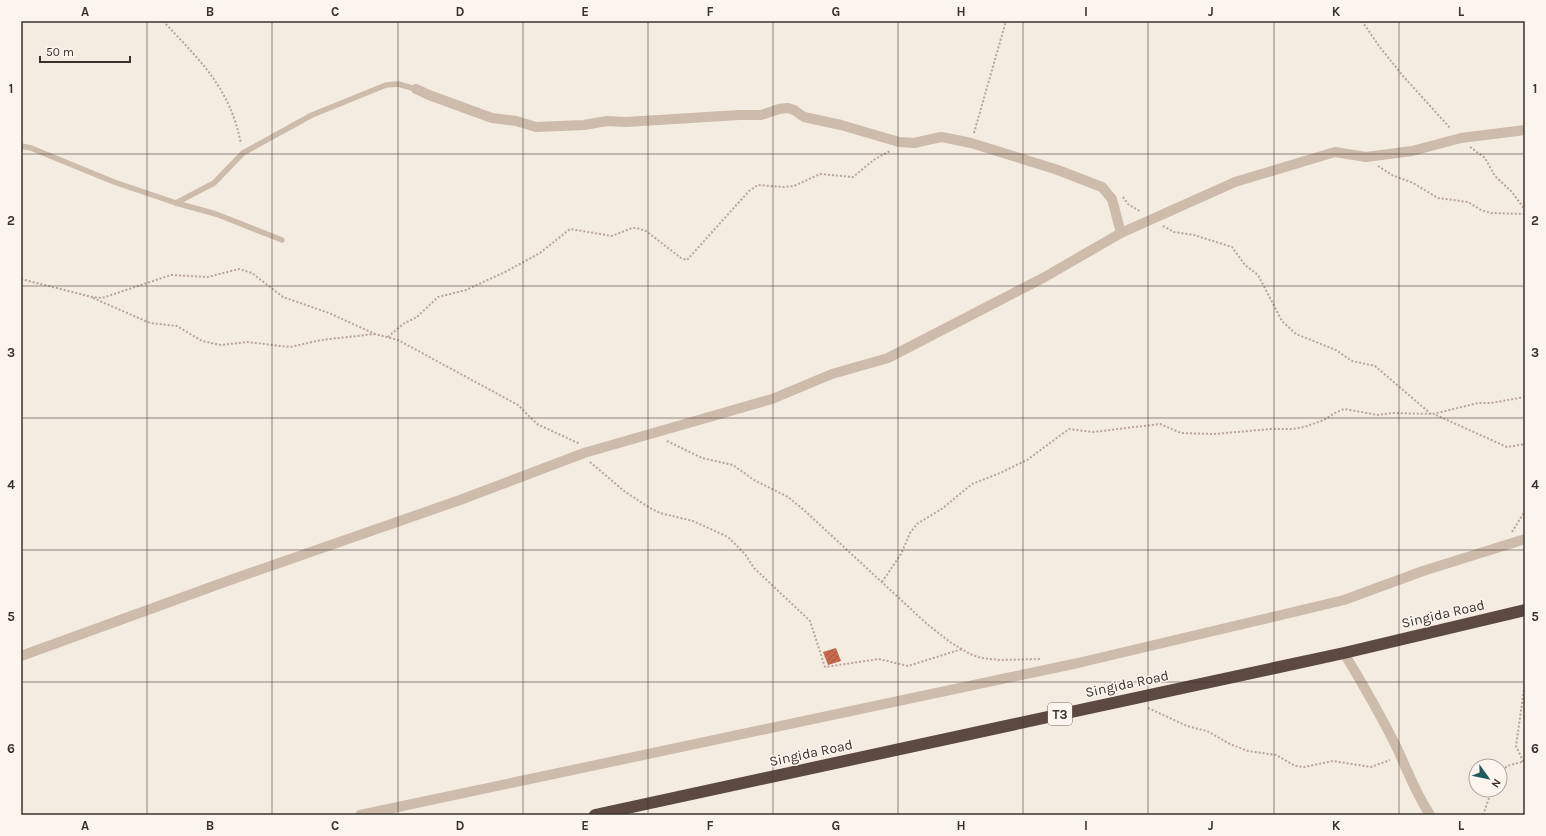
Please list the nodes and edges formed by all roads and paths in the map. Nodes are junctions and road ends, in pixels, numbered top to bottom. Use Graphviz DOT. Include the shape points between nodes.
graph roads {
  1 [pos="163,21"];
  2 [pos="1006,21"];
  3 [pos="1362,21"];
  4 [pos="416,88"];
  5 [pos="1525,130"];
  6 [pos="1461,138"];
  7 [pos="907,143"];
  8 [pos="971,143"];
  9 [pos="21,146"];
  10 [pos="243,153"];
  11 [pos="1366,157"];
  12 [pos="1102,187"];
  13 [pos="176,204"];
  14 [pos="1525,210"];
  15 [pos="1525,214"];
  16 [pos="1154,218"];
  17 [pos="1121,233"];
  18 [pos="282,240"];
  19 [pos="21,279"];
  20 [pos="92,297"];
  21 [pos="375,334"];
  22 [pos="388,337"];
  23 [pos="1525,396"];
  24 [pos="1433,414"];
  25 [pos="650,433"];
  26 [pos="1525,444"];
  27 [pos="584,453"];
  28 [pos="1525,511"];
  29 [pos="1525,539"];
  30 [pos="1502,546"];
  31 [pos="882,582"];
  32 [pos="1525,610"];
  33 [pos="962,649"];
  34 [pos="1344,653"];
  35 [pos="21,656"];
  36 [pos="1042,659"];
  37 [pos="1525,682"];
  38 [pos="1130,699"];
  39 [pos="1401,757"];
  40 [pos="1524,761"];
  41 [pos="1525,765"];
  42 [pos="1508,766"];
  43 [pos="1489,798"];
  44 [pos="360,815"];
  45 [pos="595,815"];
  46 [pos="1430,815"];
  47 [pos="1483,815"];
  1 -- 10 [label="path" via="214,78 228,101"];
  2 -- 8 [label="path"];
  3 -- 6 [label="path" via="1403,76"];
  4 -- 7 [label="street" via="492,118 516,121 536,128 601,122 761,115 788,108 804,117"];
  4 -- 10 [label="lane" via="398,84 386,85 312,115"];
  5 -- 6 [label="street"];
  6 -- 11 [label="street" via="1412,151"];
  6 -- 14 [label="path" via="1485,158 1495,176 1512,192"];
  7 -- 8 [label="street" via="941,138"];
  7 -- 22 [label="path" via="881,155 853,177 820,174 794,186 758,186 748,191 688,260 681,258 646,231 637,228 612,236 570,229 540,253 504,272 466,290 438,297 417,317 403,324"];
  8 -- 12 [label="street" via="1056,168"];
  9 -- 13 [label="lane"];
  10 -- 13 [label="lane" via="214,182"];
  11 -- 15 [label="path" via="1385,172 1413,183 1438,198 1468,202 1491,213"];
  11 -- 16 [label="street" via="1335,152 1234,182"];
  12 -- 16 [label="path" via="1124,197 1128,204"];
  12 -- 17 [label="street" via="1112,199"];
  13 -- 18 [label="lane" via="216,214"];
  16 -- 17 [label="street"];
  16 -- 24 [label="path" via="1174,232 1194,235 1232,248 1245,265 1258,276 1282,321 1296,334 1336,350 1352,361 1375,366"];
  17 -- 25 [label="street" via="1043,278 888,358 832,374 772,399"];
  19 -- 20 [label="path"];
  20 -- 21 [label="path" via="150,323 177,326 202,340 221,345 247,342 290,347 321,340"];
  20 -- 21 [label="path" via="110,296 171,275 208,277 239,269 252,273 284,297 329,313"];
  21 -- 22 [label="path"];
  22 -- 27 [label="path" via="518,405 537,424 580,443 585,449"];
  23 -- 24 [label="path" via="1478,403"];
  24 -- 26 [label="path" via="1507,447"];
  24 -- 31 [label="path" via="1378,415 1344,409 1301,428 1271,428 1214,434 1181,433 1160,424 1094,432 1069,429 1027,460 972,484 917,524"];
  25 -- 27 [label="street"];
  25 -- 31 [label="path" via="702,458 733,465 754,480 788,497"];
  27 -- 33 [label="path" via="591,463 624,491 650,508 693,521 728,537 745,554 754,568 810,621 826,667 879,659 908,666"];
  27 -- 35 [label="street" via="460,500"];
  28 -- 30 [label="path"];
  29 -- 30 [label="street"];
  30 -- 44 [label="street" via="1344,600 1078,663"];
  31 -- 33 [label="path" via="927,624"];
  32 -- 34 [label="highway, Singida Road / T3"];
  33 -- 36 [label="path" via="991,660"];
  34 -- 38 [label="highway, Singida Road / T3"];
  34 -- 39 [label="street"];
  37 -- 40 [label="path" via="1516,746"];
  38 -- 39 [label="path" via="1187,726 1210,732 1230,744 1253,753 1276,755 1298,767 1333,761 1371,767"];
  38 -- 45 [label="highway, Singida Road / T3"];
  39 -- 46 [label="street" via="1414,789"];
  40 -- 41 [label="path"];
  40 -- 42 [label="path"];
  43 -- 47 [label="path"];
}
